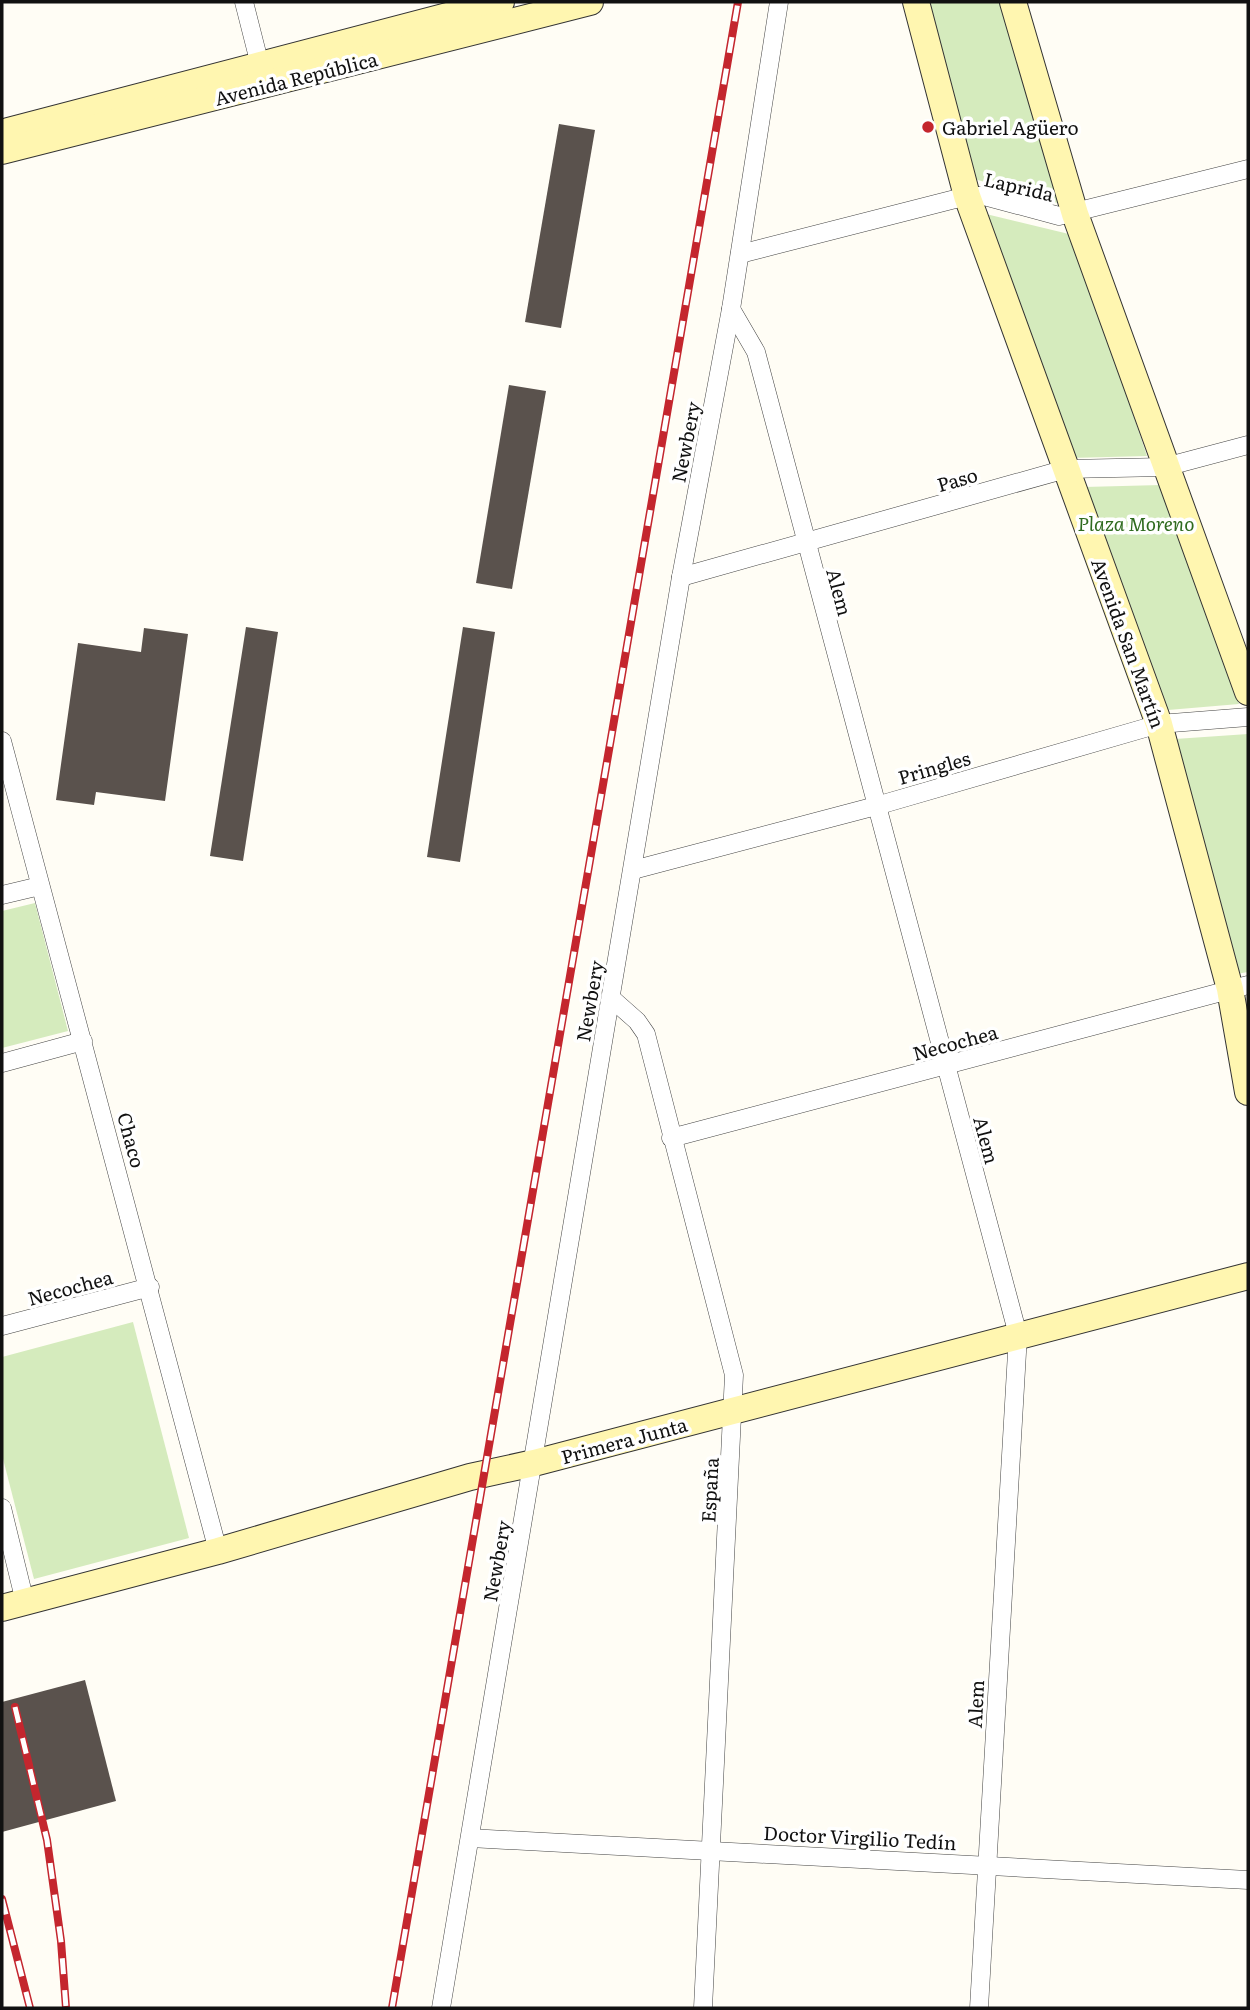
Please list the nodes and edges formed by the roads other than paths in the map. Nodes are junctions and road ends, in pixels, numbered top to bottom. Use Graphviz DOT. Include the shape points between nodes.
graph roads {
  1 [pos="244,2"];
  2 [pos="501,2"];
  3 [pos="779,2"];
  4 [pos="916,2"];
  5 [pos="1013,2"];
  6 [pos="578,3"];
  7 [pos="263,76"];
  8 [pos="2,133"];
  9 [pos="2,151"];
  10 [pos="1248,169"];
  11 [pos="967,196"];
  12 [pos="1075,214"];
  13 [pos="740,254"];
  14 [pos="731,309"];
  15 [pos="1248,445"];
  16 [pos="1166,467"];
  17 [pos="1066,470"];
  18 [pos="805,544"];
  19 [pos="681,577"];
  20 [pos="1248,692"];
  21 [pos="1248,717"];
  22 [pos="1159,724"];
  23 [pos="2,741"];
  24 [pos="876,806"];
  25 [pos="633,870"];
  26 [pos="40,886"];
  27 [pos="2,895"];
  28 [pos="1239,987"];
  29 [pos="611,998"];
  30 [pos="83,1041"];
  31 [pos="2,1063"];
  32 [pos="946,1066"];
  33 [pos="1248,1092"];
  34 [pos="671,1138"];
  35 [pos="1248,1276"];
  36 [pos="150,1287"];
  37 [pos="2,1326"];
  38 [pos="1018,1335"];
  39 [pos="734,1412"];
  40 [pos="534,1463"];
  41 [pos="2,1508"];
  42 [pos="218,1551"];
  43 [pos="13,1604"];
  44 [pos="470,1838"];
  45 [pos="712,1850"];
  46 [pos="987,1865"];
  47 [pos="1248,1880"];
  48 [pos="441,2008"];
  49 [pos="703,2008"];
  50 [pos="979,2008"];
  1 -- 7 [label="street"];
  2 -- 7 [label="main road, Avenida República"];
  3 -- 13 [label="street, Newbery"];
  4 -- 11 [label="main road, Avenida San Martín"];
  5 -- 12 [label="main road"];
  6 -- 7 [label="main road, Avenida República"];
  7 -- 8 [label="main road, Avenida República"];
  7 -- 9 [label="main road, Avenida República"];
  10 -- 12 [label="street, Laprida"];
  11 -- 12 [label="street, Laprida" via="984,196 1059,216"];
  11 -- 13 [label="street, Laprida"];
  11 -- 17 [label="main road, Avenida San Martín"];
  12 -- 16 [label="main road"];
  13 -- 14 [label="street, Newbery"];
  14 -- 18 [label="street, Alem" via="756,352"];
  14 -- 19 [label="street, Newbery"];
  15 -- 16 [label="street, Paso"];
  16 -- 17 [label="street, Paso"];
  16 -- 20 [label="main road"];
  17 -- 18 [label="street, Paso"];
  17 -- 22 [label="main road, Avenida San Martín"];
  18 -- 19 [label="street, Paso"];
  18 -- 24 [label="street, Alem"];
  19 -- 25 [label="street, Newbery"];
  21 -- 22 [label="street, Pringles"];
  22 -- 24 [label="street, Pringles"];
  22 -- 28 [label="main road, Avenida San Martín"];
  23 -- 26 [label="street, Chaco"];
  24 -- 25 [label="street, Pringles"];
  24 -- 32 [label="street, Alem"];
  25 -- 29 [label="street, Newbery"];
  26 -- 27 [label="street"];
  26 -- 30 [label="street, Chaco"];
  28 -- 32 [label="street, Necochea"];
  28 -- 33 [label="main road, Avenida San Martín"];
  29 -- 34 [label="street, España" via="646,1034"];
  29 -- 40 [label="street, Newbery"];
  30 -- 31 [label="street"];
  30 -- 36 [label="street, Chaco"];
  32 -- 34 [label="street, Necochea"];
  32 -- 38 [label="street, Alem"];
  34 -- 39 [label="street, España" via="734,1376"];
  35 -- 38 [label="main road, Primera Junta"];
  36 -- 37 [label="street, Necochea"];
  36 -- 42 [label="street, Chaco"];
  38 -- 39 [label="main road, Primera Junta"];
  38 -- 46 [label="street, Alem"];
  39 -- 40 [label="main road, Primera Junta"];
  39 -- 45 [label="street, España"];
  40 -- 42 [label="main road, Primera Junta" via="470,1477"];
  40 -- 44 [label="street, Newbery"];
  41 -- 43 [label="street"];
  42 -- 43 [label="main road, Primera Junta"];
  44 -- 45 [label="street, Doctor Virgilio Tedín"];
  44 -- 48 [label="street, Newbery"];
  45 -- 46 [label="street, Doctor Virgilio Tedín"];
  45 -- 49 [label="street, España"];
  46 -- 47 [label="street, Doctor Virgilio Tedín"];
  46 -- 50 [label="street, Alem"];
}
